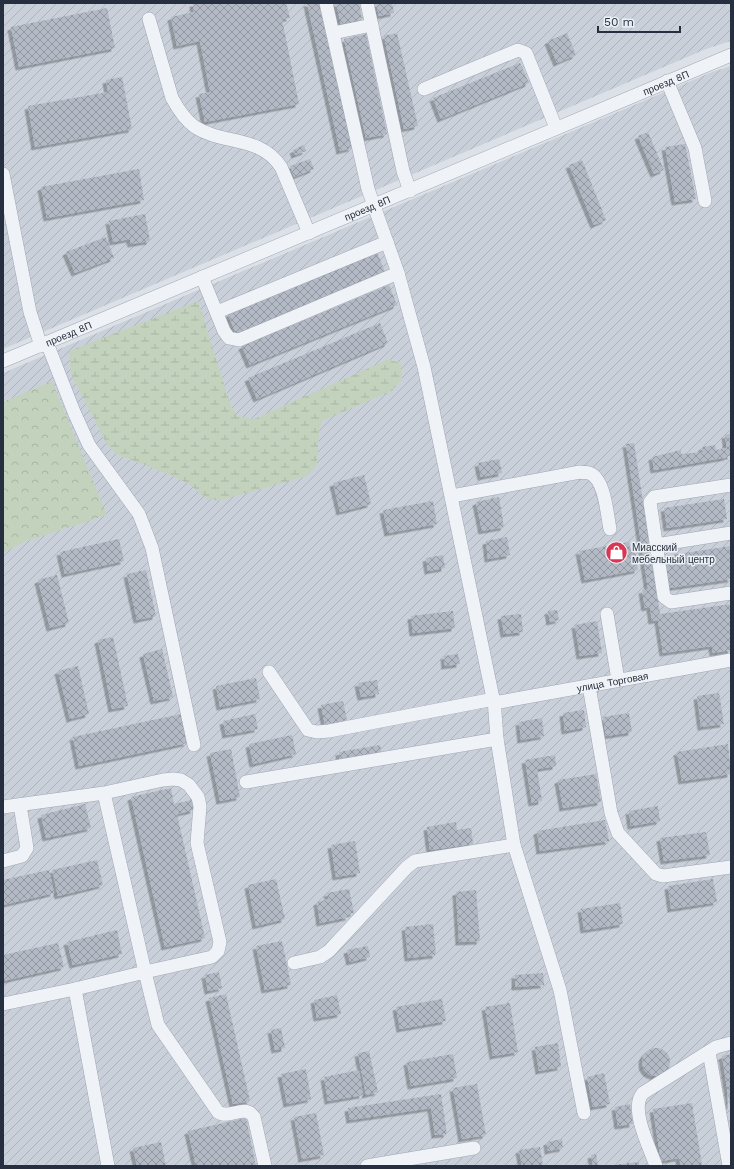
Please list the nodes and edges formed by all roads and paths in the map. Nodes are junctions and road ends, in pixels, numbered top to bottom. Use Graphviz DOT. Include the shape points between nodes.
graph roads {
  1 [pos="326,3"];
  2 [pos="367,3"];
  3 [pos="149,19"];
  4 [pos="372,25"];
  5 [pos="333,33"];
  6 [pos="731,55"];
  7 [pos="667,81"];
  8 [pos="424,89"];
  9 [pos="556,128"];
  10 [pos="3,174"];
  11 [pos="410,191"];
  12 [pos="705,201"];
  13 [pos="373,206"];
  14 [pos="309,233"];
  15 [pos="387,242"];
  16 [pos="398,273"];
  17 [pos="202,277"];
  18 [pos="216,312"];
  19 [pos="44,344"];
  20 [pos="4,357"];
  21 [pos="731,485"];
  22 [pos="452,496"];
  23 [pos="610,529"];
  24 [pos="731,533"];
  25 [pos="656,545"];
  26 [pos="731,593"];
  27 [pos="607,614"];
  28 [pos="731,660"];
  29 [pos="269,672"];
  30 [pos="618,680"];
  31 [pos="589,686"];
  32 [pos="494,701"];
  33 [pos="497,739"];
  34 [pos="194,745"];
  35 [pos="246,782"];
  36 [pos="104,793"];
  37 [pos="20,805"];
  38 [pos="3,807"];
  39 [pos="514,845"];
  40 [pos="3,861"];
  41 [pos="731,867"];
  42 [pos="294,963"];
  43 [pos="145,972"];
  44 [pos="75,989"];
  45 [pos="3,1004"];
  46 [pos="731,1043"];
  47 [pos="709,1052"];
  48 [pos="584,1113"];
  49 [pos="474,1148"];
  50 [pos="108,1166"];
  51 [pos="264,1166"];
  52 [pos="367,1166"];
  53 [pos="656,1166"];
  54 [pos="729,1166"];
  1 -- 5 [label="street"];
  2 -- 4 [label="street"];
  3 -- 14 [label="street" via="172,98 177,107 196,127 256,146 275,158"];
  4 -- 5 [label="street"];
  4 -- 11 [label="street" via="403,171"];
  5 -- 13 [label="street"];
  6 -- 7 [label="street, проезд 8П"];
  7 -- 9 [label="street, проезд 8П"];
  7 -- 12 [label="street" via="695,148"];
  8 -- 9 [label="street" via="518,50 522,51 526,53"];
  9 -- 11 [label="street, проезд 8П"];
  10 -- 19 [label="street" via="28,306"];
  11 -- 13 [label="street, проезд 8П"];
  13 -- 14 [label="street, проезд 8П"];
  13 -- 15 [label="street"];
  14 -- 17 [label="street, проезд 8П"];
  15 -- 16 [label="street"];
  15 -- 18 [label="street"];
  16 -- 18 [label="street" via="239,340 229,338"];
  16 -- 22 [label="street" via="424,367"];
  17 -- 18 [label="street"];
  17 -- 19 [label="street, проезд 8П"];
  19 -- 20 [label="street, проезд 8П"];
  19 -- 34 [label="street" via="90,445 135,507 146,528"];
  21 -- 25 [label="street" via="654,497 650,502"];
  22 -- 23 [label="street" via="580,472 590,473 601,485"];
  22 -- 32 [label="street"];
  24 -- 25 [label="street"];
  25 -- 26 [label="street" via="664,597 671,602"];
  27 -- 30 [label="street"];
  28 -- 30 [label="street, улица Торговая"];
  29 -- 32 [label="street, улица Торговая" via="308,730 317,732 329,732"];
  30 -- 31 [label="street, улица Торговая"];
  31 -- 32 [label="street, улица Торговая"];
  31 -- 41 [label="street" via="618,834 656,874 663,876"];
  32 -- 33 [label="street"];
  33 -- 35 [label="street"];
  33 -- 39 [label="street"];
  36 -- 37 [label="street"];
  36 -- 43 [label="street"];
  36 -- 43 [label="street" via="173,779 189,785 198,797 200,806 197,843 220,942 218,950 212,957"];
  37 -- 38 [label="street"];
  37 -- 40 [label="street" via="27,848 22,856"];
  39 -- 42 [label="street" via="415,861 329,951 320,957"];
  39 -- 48 [label="street" via="560,990"];
  43 -- 44 [label="street"];
  43 -- 51 [label="street" via="158,1025 218,1112 226,1115 246,1110 251,1112"];
  44 -- 45 [label="street"];
  44 -- 50 [label="street"];
  46 -- 47 [label="street"];
  47 -- 53 [label="street" via="638,1098 639,1118"];
  47 -- 54 [label="street"];
  49 -- 52 [label="street"];
}
